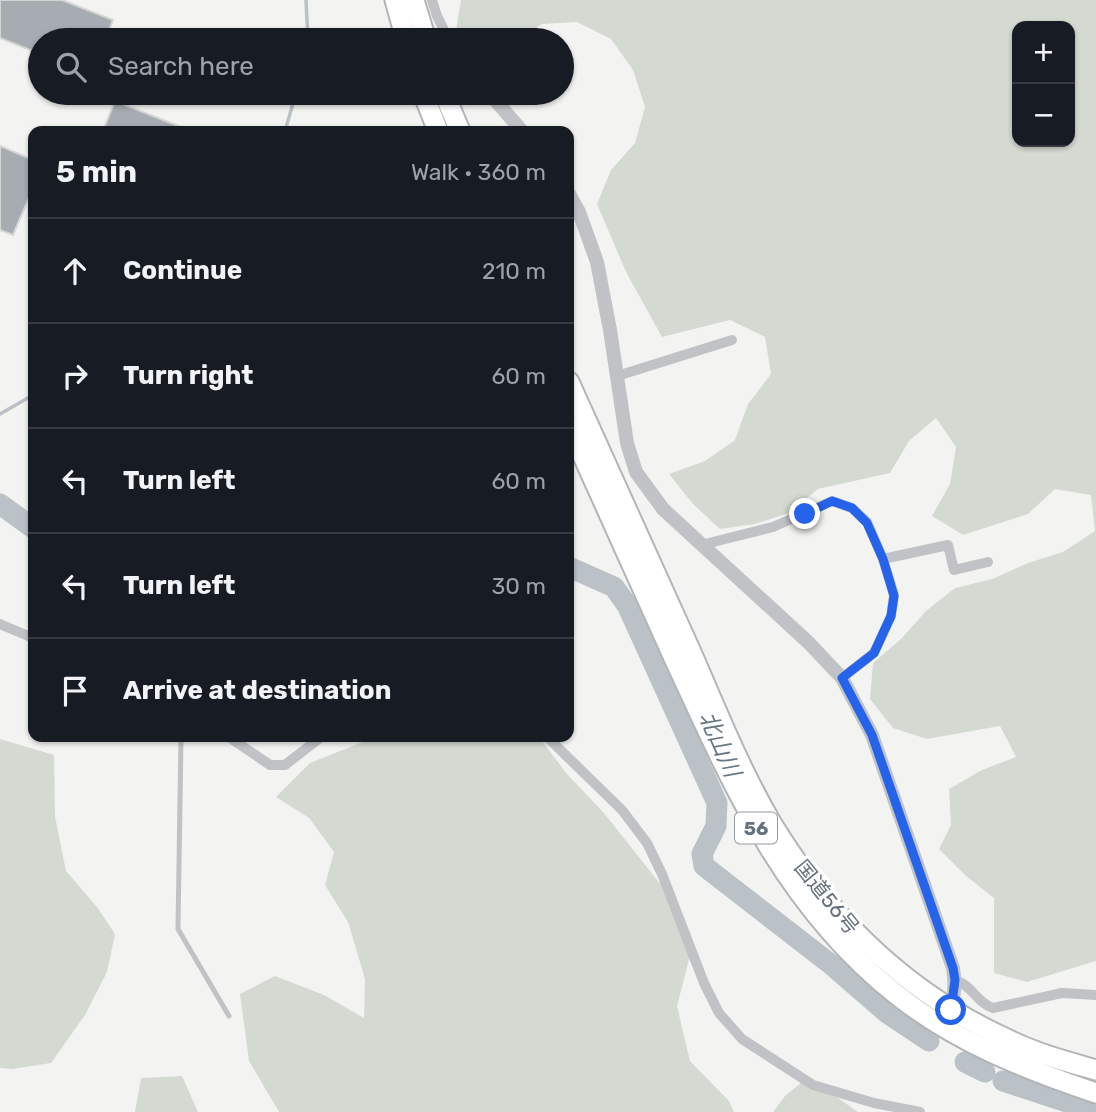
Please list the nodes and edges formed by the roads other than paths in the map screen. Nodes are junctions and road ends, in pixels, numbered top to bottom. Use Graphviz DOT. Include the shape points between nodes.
graph roads {
  1 [pos="395,0"];
  2 [pos="414,0"];
  3 [pos="432,0"];
  4 [pos="403,28"];
  5 [pos="422,28"];
  6 [pos="443,28"];
  7 [pos="428,105"];
  8 [pos="449,105"];
  9 [pos="499,105"];
  10 [pos="436,126"];
  11 [pos="458,126"];
  12 [pos="518,126"];
  13 [pos="574,203"];
  14 [pos="732,340"];
  15 [pos="617,376"];
  16 [pos="574,396"];
  17 [pos="574,433"];
  18 [pos="636,472"];
  19 [pos="605,483"];
  20 [pos="701,545"];
  21 [pos="883,559"];
  22 [pos="988,562"];
  23 [pos="0,624"];
  24 [pos="28,636"];
  25 [pos="842,678"];
  26 [pos="181,742"];
  27 [pos="236,742"];
  28 [pos="315,742"];
  29 [pos="552,742"];
  30 [pos="955,980"];
  31 [pos="1096,995"];
  32 [pos="229,1016"];
  33 [pos="948,1019"];
  34 [pos="1096,1070"];
  35 [pos="1096,1093"];
  36 [pos="919,1112"];
  1 -- 4 [label="highway"];
  2 -- 5 [label="highway"];
  3 -- 6 [label="street"];
  7 -- 10 [label="highway"];
  8 -- 11 [label="highway"];
  9 -- 12 [label="street"];
  13 -- 15 [label="street" via="597,262"];
  14 -- 15 [label="street"];
  15 -- 18 [label="street"];
  16 -- 19 [label="highway, 国道56号 / 56"];
  17 -- 19 [label="highway, 国道56号 / 56"];
  18 -- 19 [label="street"];
  18 -- 20 [label="street" via="663,509"];
  19 -- 33 [label="highway, 国道56号 / 56" via="718,753 759,833 834,938 897,996"];
  20 -- 21 [label="street" via="773,527 832,501 852,508 867,523"];
  20 -- 25 [label="street"];
  21 -- 22 [label="street" via="948,545 954,569"];
  21 -- 25 [label="street" via="894,596 891,616 874,653"];
  23 -- 24 [label="street"];
  25 -- 30 [label="street" via="872,735"];
  26 -- 32 [label="lane" via="178,929"];
  27 -- 28 [label="street" via="270,765 285,765"];
  29 -- 36 [label="street" via="639,832 662,874 704,983 719,1013 742,1039 813,1085"];
  30 -- 31 [label="street" via="993,1009 1062,993"];
  30 -- 33 [label="street"];
  33 -- 34 [label="highway, 国道56号 / 56"];
  33 -- 35 [label="highway, 国道56号 / 56" via="1006,1059"];
}
